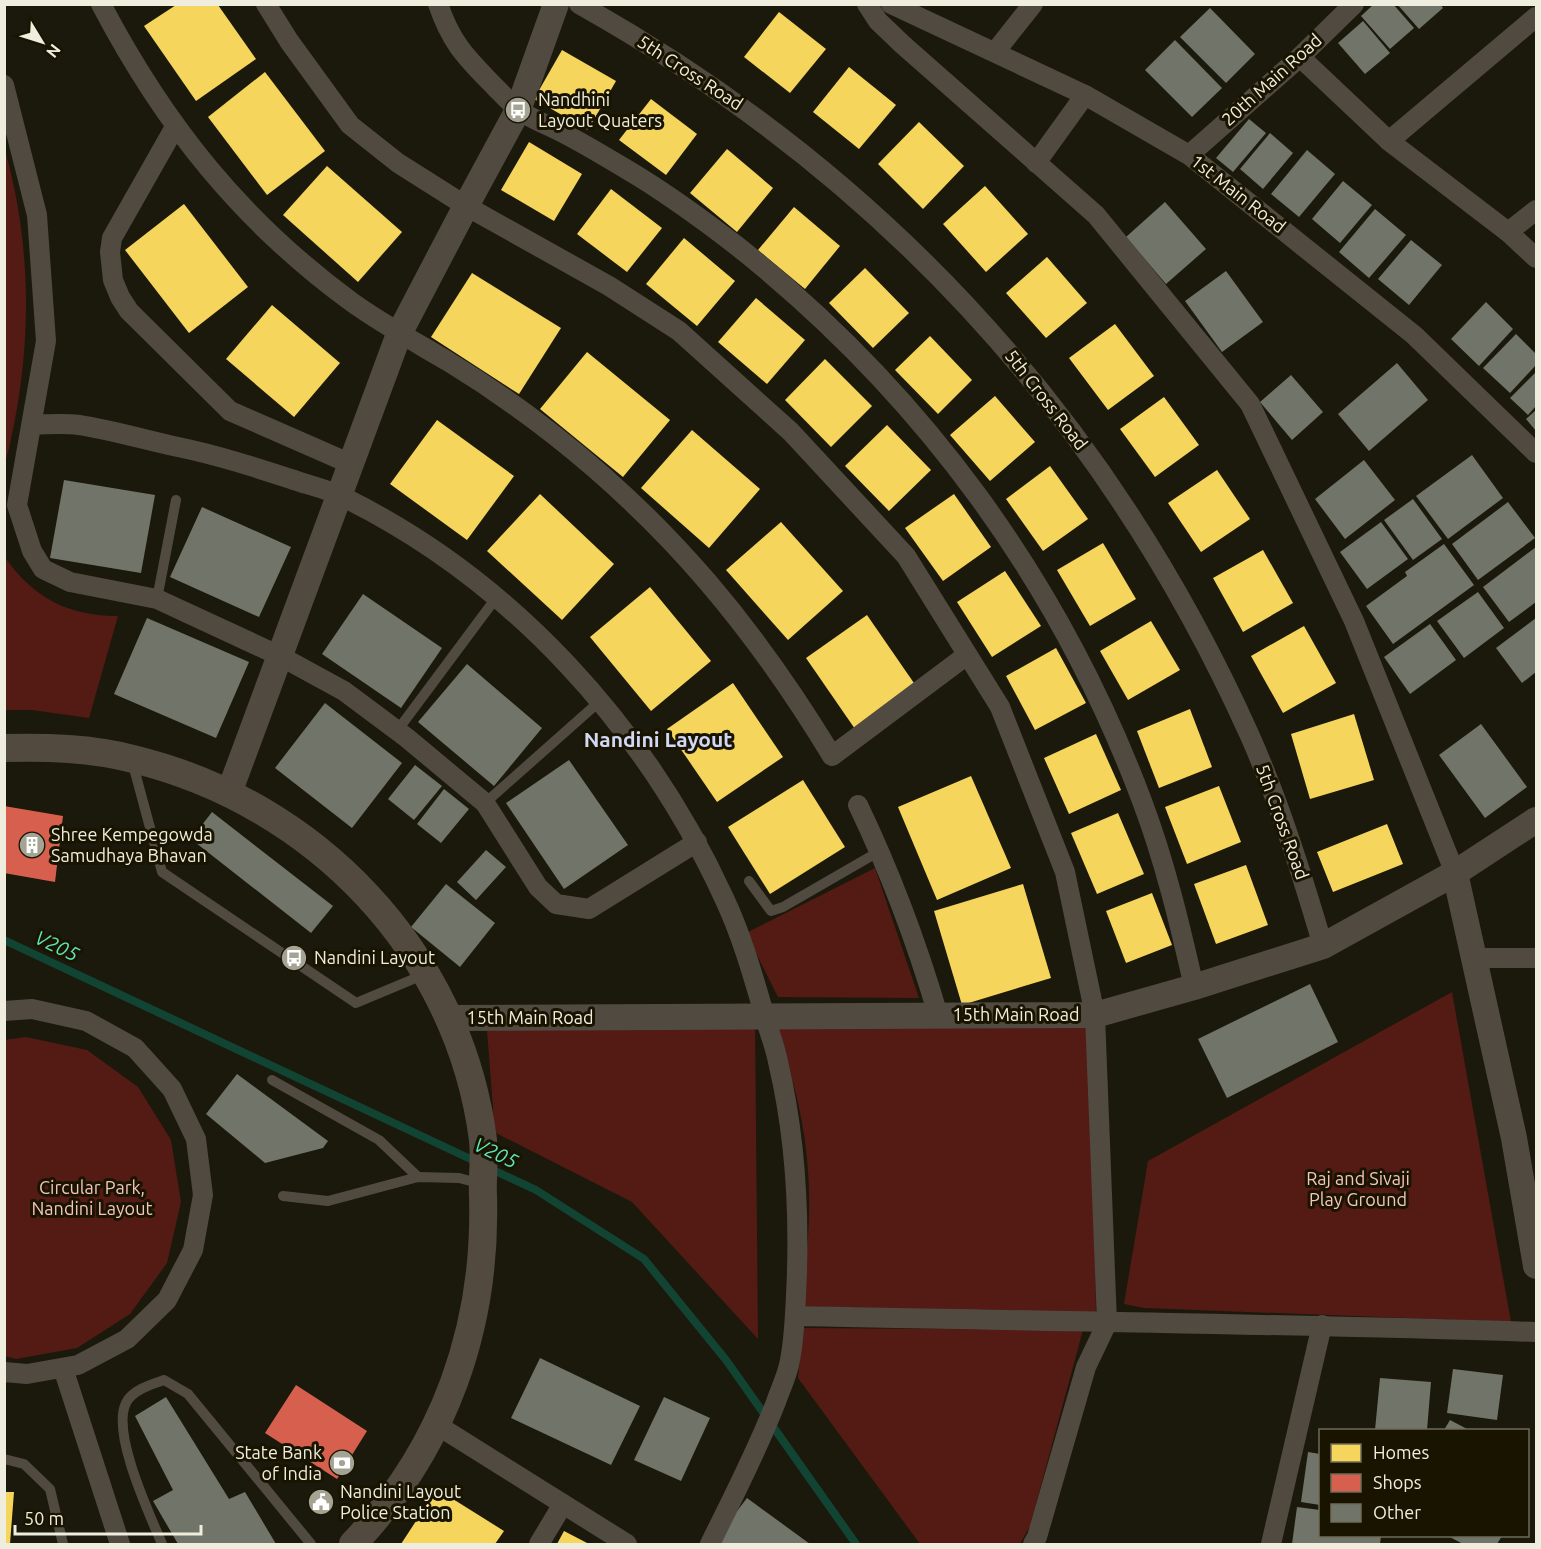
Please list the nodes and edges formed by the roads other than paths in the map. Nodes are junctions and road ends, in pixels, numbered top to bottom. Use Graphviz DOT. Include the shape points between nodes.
graph roads {
  1 [pos="101,4"];
  2 [pos="266,4"];
  3 [pos="438,4"];
  4 [pos="556,4"];
  5 [pos="579,4"];
  6 [pos="867,4"];
  7 [pos="891,4"];
  8 [pos="1034,4"];
  9 [pos="1354,4"];
  10 [pos="1536,17"];
  11 [pos="995,52"];
  12 [pos="1300,57"];
  13 [pos="4,85"];
  14 [pos="1085,95"];
  15 [pos="518,110"];
  16 [pos="175,127"];
  17 [pos="1389,141"];
  18 [pos="1189,155"];
  19 [pos="1036,164"];
  20 [pos="466,206"];
  21 [pos="1536,210"];
  22 [pos="1508,232"];
  23 [pos="1536,258"];
  24 [pos="399,334"];
  25 [pos="32,424"];
  26 [pos="1536,453"];
  27 [pos="351,464"];
  28 [pos="339,495"];
  29 [pos="176,500"];
  30 [pos="496,598"];
  31 [pos="158,599"];
  32 [pos="967,655"];
  33 [pos="280,656"];
  34 [pos="600,701"];
  35 [pos="397,731"];
  36 [pos="4,748"];
  37 [pos="131,758"];
  38 [pos="229,793"];
  39 [pos="485,803"];
  40 [pos="858,805"];
  41 [pos="1536,820"];
  42 [pos="697,842"];
  43 [pos="880,851"];
  44 [pos="1455,873"];
  45 [pos="749,881"];
  46 [pos="1323,946"];
  47 [pos="1474,958"];
  48 [pos="1536,958"];
  49 [pos="425,974"];
  50 [pos="1194,987"];
  51 [pos="4,1011"];
  52 [pos="1095,1014"];
  53 [pos="938,1015"];
  54 [pos="765,1016"];
  55 [pos="450,1018"];
  56 [pos="272,1080"];
  57 [pos="418,1177"];
  58 [pos="483,1184"];
  59 [pos="283,1197"];
  60 [pos="1536,1266"];
  61 [pos="795,1316"];
  62 [pos="1107,1323"];
  63 [pos="1322,1325"];
  64 [pos="1536,1332"];
  65 [pos="63,1368"];
  66 [pos="4,1372"];
  67 [pos="437,1425"];
  68 [pos="4,1459"];
  69 [pos="563,1504"];
  70 [pos="310,1544"];
  71 [pos="63,1545"];
  72 [pos="120,1545"];
  73 [pos="162,1545"];
  74 [pos="353,1545"];
  75 [pos="539,1545"];
  76 [pos="627,1545"];
  77 [pos="710,1545"];
  78 [pos="1033,1545"];
  79 [pos="1271,1545"];
  1 -- 16 [label="street"];
  2 -- 20 [label="street" via="350,125 398,163"];
  3 -- 15 [label="street" via="448,31 465,56"];
  4 -- 15 [label="street"];
  5 -- 46 [label="street, 5th Cross Road" via="688,69 807,156 918,255 1019,363 1108,481 1148,542 1220,671 1278,806"];
  6 -- 19 [label="street" via="902,44"];
  7 -- 11 [label="street, 1st Main Road"];
  8 -- 11 [label="street"];
  9 -- 12 [label="street, 20th Main Road"];
  10 -- 17 [label="street"];
  11 -- 14 [label="street, 1st Main Road"];
  12 -- 17 [label="street"];
  12 -- 18 [label="street, 20th Main Road"];
  13 -- 25 [label="street" via="37,215 46,341"];
  14 -- 18 [label="street, 1st Main Road"];
  14 -- 19 [label="street"];
  15 -- 20 [label="street"];
  15 -- 50 [label="street" via="630,172 735,245 847,343 960,470 1032,576 1094,687 1150,824"];
  16 -- 24 [label="street" via="276,239 355,305"];
  16 -- 27 [label="street" via="112,238 111,266 120,297 135,318 230,411"];
  17 -- 22 [label="street"];
  18 -- 26 [label="street, 1st Main Road" via="1414,335"];
  19 -- 44 [label="street" via="1096,215 1250,404 1354,621"];
  20 -- 24 [label="street"];
  20 -- 32 [label="street" via="609,286 679,331 791,432 906,556"];
  21 -- 22 [label="street"];
  22 -- 23 [label="street"];
  24 -- 27 [label="street"];
  24 -- 32 [label="street" via="535,420 647,516 731,608 832,756"];
  25 -- 28 [label="street" via="76,424 222,456"];
  25 -- 31 [label="street" via="17,505 32,551 44,569 70,582"];
  27 -- 28 [label="street"];
  28 -- 30 [label="street" via="440,554"];
  28 -- 33 [label="street"];
  29 -- 31 [label="lane"];
  30 -- 34 [label="street" via="568,665"];
  30 -- 35 [label="lane"];
  31 -- 33 [label="street"];
  32 -- 52 [label="street" via="1000,707 1065,872"];
  33 -- 35 [label="street" via="344,691"];
  33 -- 38 [label="street"];
  34 -- 39 [label="lane"];
  34 -- 42 [label="street" via="641,753"];
  35 -- 39 [label="street"];
  36 -- 37 [label="main road" via="46,747"];
  37 -- 38 [label="main road" via="171,769"];
  37 -- 49 [label="lane" via="162,872 356,1004"];
  38 -- 49 [label="main road" via="285,825 345,873 397,930"];
  39 -- 42 [label="street" via="538,887 556,904 589,909"];
  40 -- 43 [label="street"];
  41 -- 44 [label="street, 15th Main Road"];
  42 -- 54 [label="street" via="747,954"];
  43 -- 45 [label="lane" via="771,911"];
  43 -- 53 [label="street" via="904,908"];
  44 -- 46 [label="street, 15th Main Road"];
  44 -- 47 [label="street"];
  46 -- 50 [label="street, 15th Main Road"];
  47 -- 48 [label="street"];
  47 -- 60 [label="street" via="1514,1138"];
  49 -- 55 [label="main road"];
  50 -- 52 [label="street, 15th Main Road"];
  51 -- 65 [label="street" via="32,1009 86,1021 135,1048 172,1089 196,1139 203,1195 193,1250 167,1300 127,1339 78,1365"];
  52 -- 53 [label="street, 15th Main Road"];
  52 -- 62 [label="street"];
  53 -- 54 [label="street, 15th Main Road"];
  54 -- 55 [label="street, 15th Main Road"];
  54 -- 61 [label="street" via="778,1058 794,1160 798,1222"];
  55 -- 58 [label="main road" via="477,1105 483,1143"];
  56 -- 57 [label="lane" via="379,1140"];
  57 -- 58 [label="lane" via="459,1178"];
  57 -- 59 [label="lane" via="328,1201"];
  58 -- 67 [label="main road" via="482,1256 476,1308 453,1387"];
  61 -- 62 [label="street"];
  61 -- 77 [label="street" via="789,1367 765,1431"];
  62 -- 63 [label="street"];
  62 -- 78 [label="street" via="1086,1367"];
  63 -- 64 [label="street"];
  63 -- 79 [label="street"];
  65 -- 66 [label="street" via="27,1374"];
  65 -- 72 [label="street"];
  67 -- 69 [label="street"];
  67 -- 74 [label="main road" via="394,1496"];
  68 -- 71 [label="lane" via="24,1464 50,1489"];
  69 -- 75 [label="street"];
  69 -- 76 [label="street"];
  70 -- 73 [label="lane" via="188,1394 164,1380 144,1387 126,1403 122,1428 135,1481"];
}
